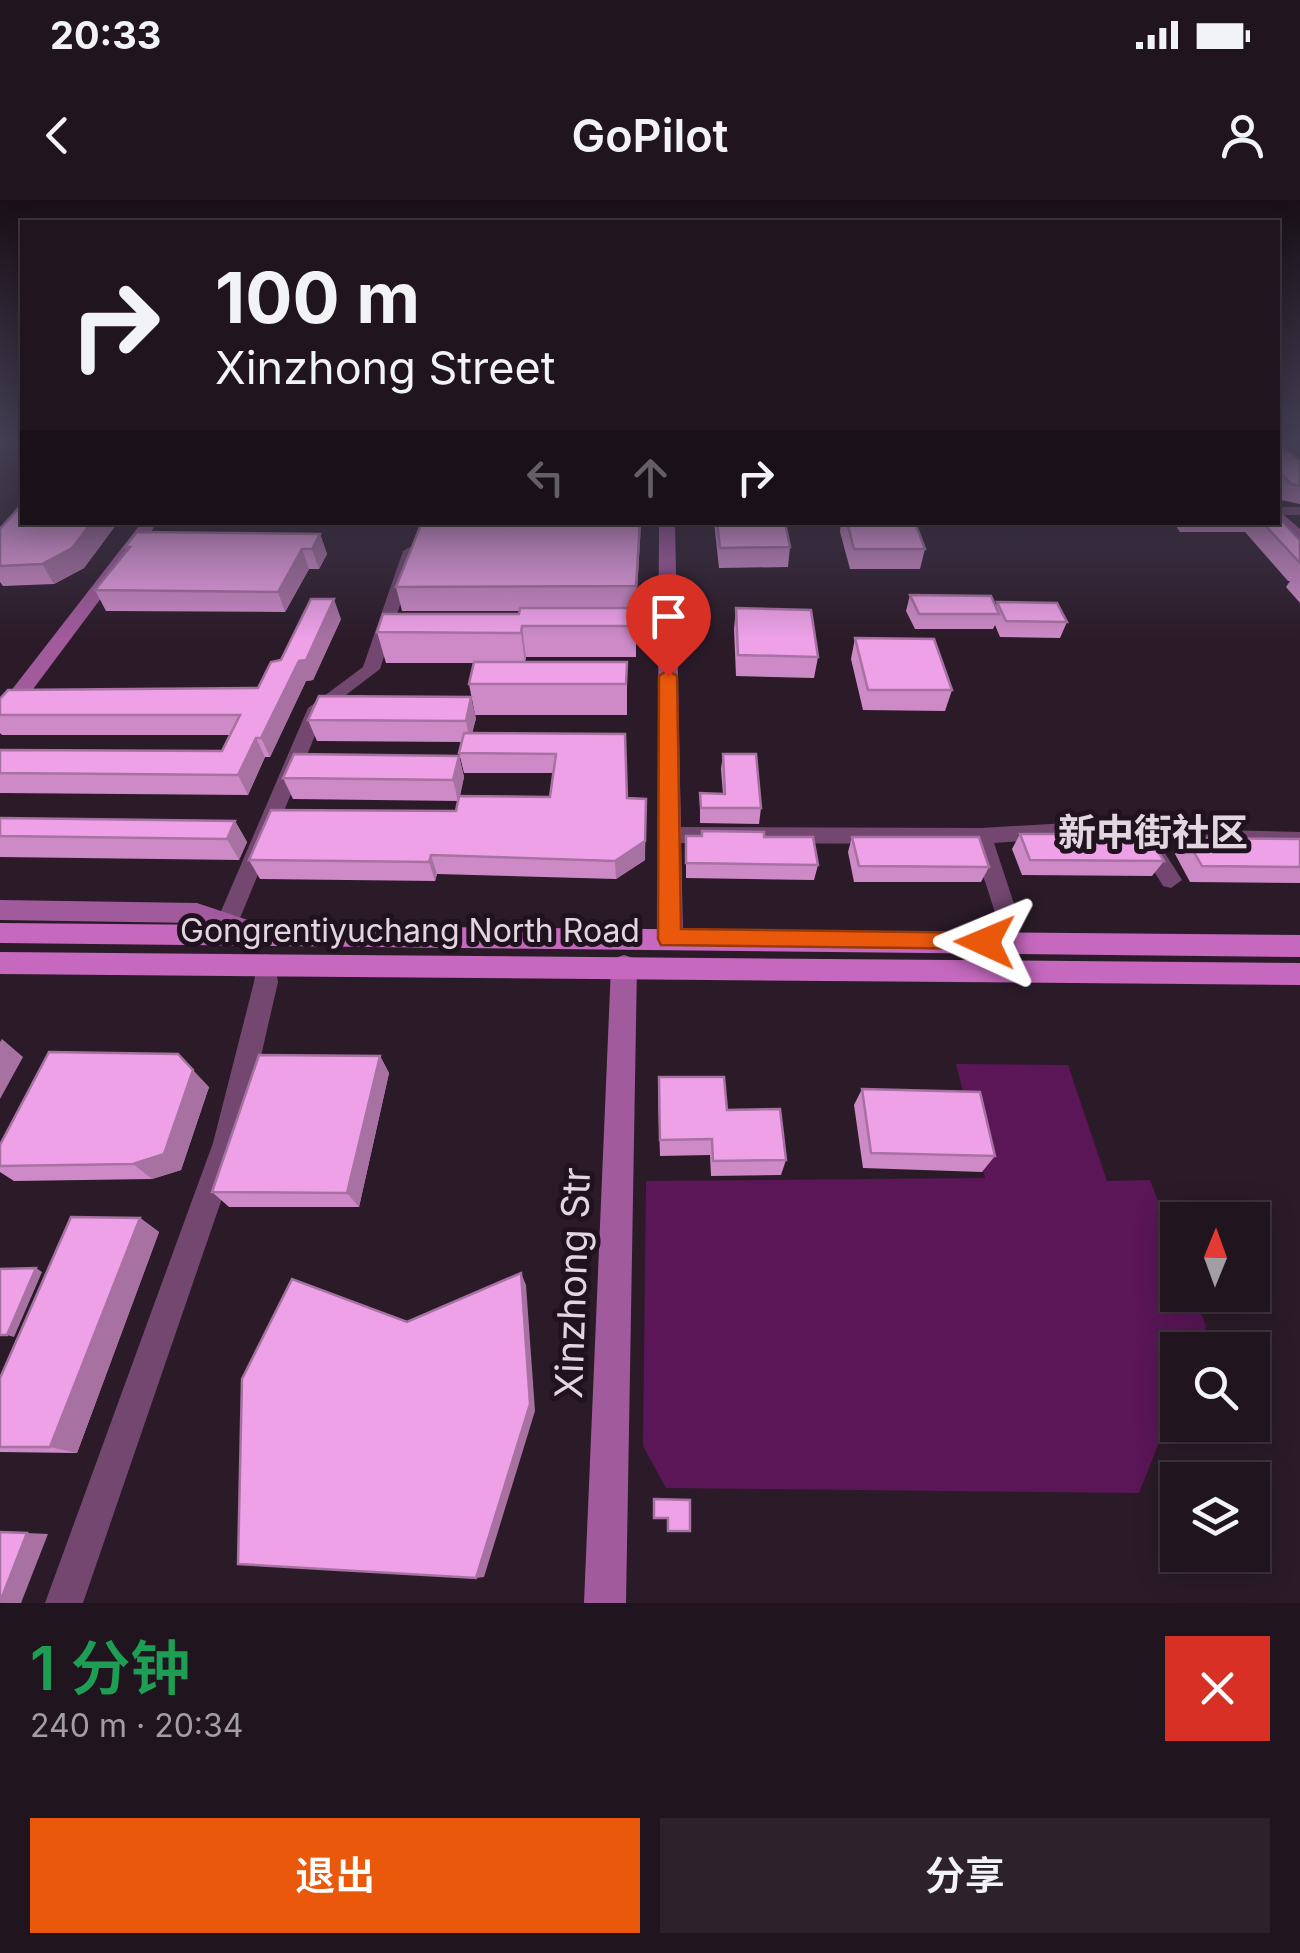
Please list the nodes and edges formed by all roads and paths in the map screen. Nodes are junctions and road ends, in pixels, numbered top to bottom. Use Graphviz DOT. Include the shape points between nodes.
graph roads {
  1 [pos="1280,515"];
  2 [pos="149,525"];
  3 [pos="667,525"];
  4 [pos="1300,540"];
  5 [pos="410,551"];
  6 [pos="0,719"];
  7 [pos="1138,826"];
  8 [pos="669,835"];
  9 [pos="980,836"];
  10 [pos="1300,840"];
  11 [pos="1171,880"];
  12 [pos="0,910"];
  13 [pos="227,922"];
  14 [pos="1009,922"];
  15 [pos="0,933"];
  16 [pos="670,939"];
  17 [pos="1300,946"];
  18 [pos="264,950"];
  19 [pos="0,963"];
  20 [pos="624,966"];
  21 [pos="1300,974"];
  22 [pos="64,1603"];
  23 [pos="605,1603"];
  1 -- 4 [label="street"];
  2 -- 6 [label="street"];
  3 -- 8 [label="street"];
  5 -- 13 [label="street" via="371,669 317,708"];
  7 -- 9 [label="street"];
  7 -- 10 [label="street" via="1178,837"];
  7 -- 11 [label="street"];
  8 -- 9 [label="street"];
  8 -- 16 [label="street"];
  9 -- 14 [label="street"];
  12 -- 13 [label="street, Gongrentiyuchang North Road" via="198,913"];
  13 -- 18 [label="street, Gongrentiyuchang North Road"];
  15 -- 18 [label="main road, Gongrentiyuchang North Road"];
  16 -- 17 [label="main road, Gongrentiyuchang North Road"];
  16 -- 18 [label="main road, Gongrentiyuchang North Road"];
  18 -- 19 [label="main road, Gongrentiyuchang North Road"];
  18 -- 20 [label="main road, Gongrentiyuchang North Road"];
  18 -- 22 [label="street" via="266,982 227,1143"];
  20 -- 21 [label="main road, Gongrentiyuchang North Road"];
  20 -- 23 [label="street, Xinzhong Str"];
}
